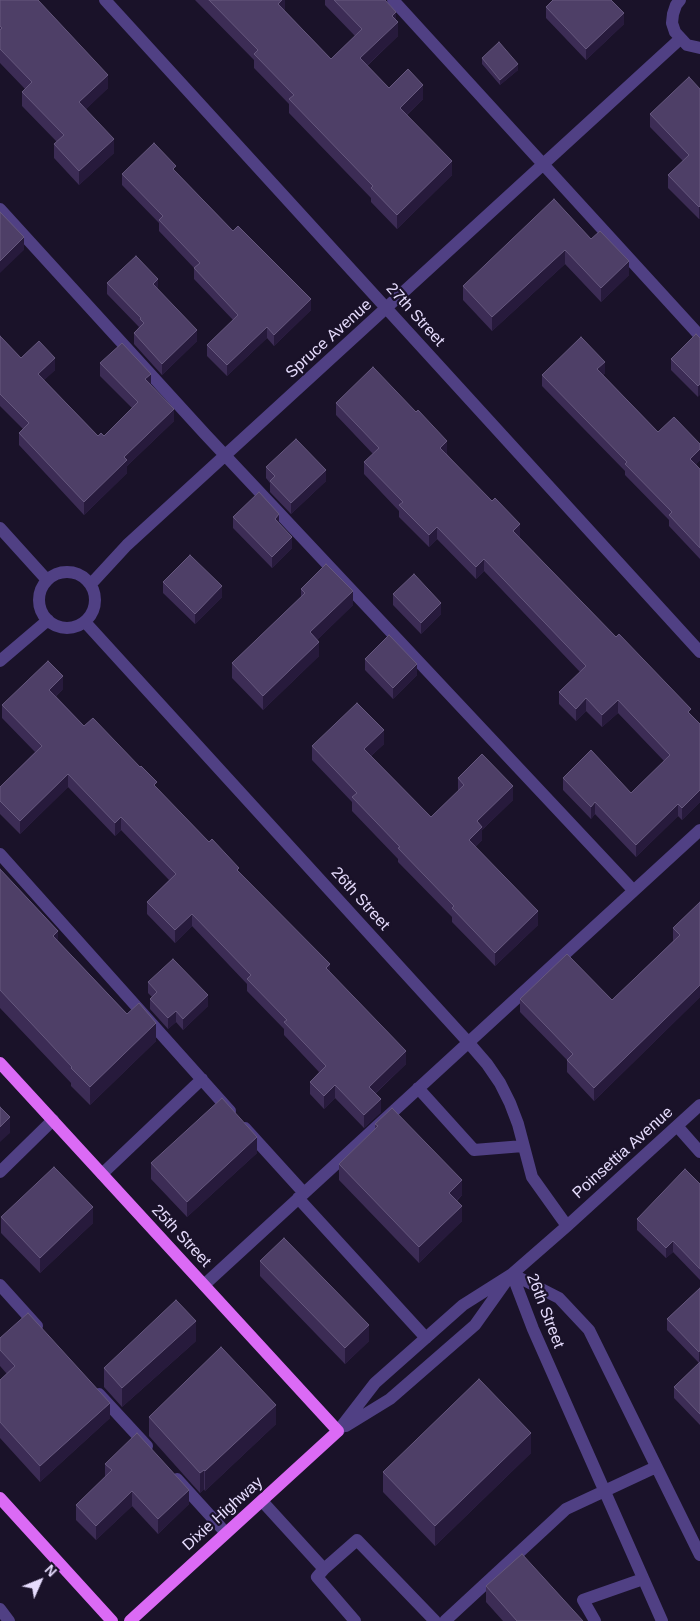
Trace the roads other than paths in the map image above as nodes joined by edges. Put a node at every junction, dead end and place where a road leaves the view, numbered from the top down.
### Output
1 (105, 0) edge
2 (393, 0) edge
3 (680, 0) edge
4 (680, 39) junction
5 (700, 48) edge
6 (543, 164) junction
7 (0, 209) edge
8 (386, 308) junction
9 (700, 336) edge
10 (225, 455) junction
11 (0, 528) edge
12 (48, 580) junction
13 (91, 584) junction
14 (48, 620) junction
15 (85, 622) junction
16 (700, 652) edge
17 (0, 661) edge
18 (700, 830) edge
19 (0, 854) edge
20 (633, 890) junction
21 (468, 1042) junction
22 (0, 1063) edge
23 (202, 1079) junction
24 (418, 1088) junction
25 (700, 1105) edge
26 (53, 1120) junction
27 (676, 1126) junction
28 (523, 1146) junction
29 (700, 1152) edge
30 (0, 1172) edge
31 (102, 1174) junction
32 (301, 1196) junction
33 (568, 1226) junction
34 (512, 1274) junction
35 (0, 1285) edge
36 (204, 1285) junction
37 (47, 1336) edge
38 (426, 1338) junction
39 (94, 1388) edge
40 (338, 1431) junction
41 (154, 1454) edge
42 (656, 1467) junction
43 (167, 1468) edge
44 (604, 1491) junction
45 (0, 1498) edge
46 (262, 1501) junction
47 (226, 1534) junction
48 (700, 1555) edge
49 (324, 1569) junction
50 (643, 1579) junction
51 (0, 1609) edge
52 (9, 1621) edge
53 (112, 1621) edge
54 (130, 1621) edge
55 (355, 1621) edge
56 (435, 1621) edge
57 (445, 1621) edge
58 (595, 1621) edge
59 (662, 1621) edge

1 - 8 street, 27th Street
2 - 6 street
3 - 4 street
4 - 5 street
4 - 6 street, Spruce Avenue
6 - 8 street, Spruce Avenue
6 - 9 street
7 - 10 street
8 - 10 street, Spruce Avenue
8 - 16 street, 27th Street
10 - 13 street, Spruce Avenue
10 - 20 street
11 - 12 street
12 - 13 street
12 - 14 street
13 - 15 street
14 - 15 street
14 - 17 street
15 - 21 street, 26th Street
18 - 20 street
19 - 23 street
20 - 21 street
21 - 24 street
21 - 28 street, 26th Street
22 - 26 main road, 25th Street
23 - 31 street
23 - 32 street
24 - 28 street
24 - 32 street
25 - 27 street, Poinsettia Avenue
26 - 30 street
26 - 31 main road, 25th Street
27 - 29 street
27 - 33 street, Poinsettia Avenue
28 - 33 street, 26th Street
31 - 36 main road, 25th Street
32 - 36 street
32 - 38 street
33 - 34 street, Dixie Highway
34 - 38 street, Dixie Highway
34 - 40 street, Dixie Highway
34 - 42 street, 26th Street
34 - 44 street, 26th Street
35 - 37 street
36 - 40 main road, 25th Street
38 - 40 street, Dixie Highway
39 - 41 street
40 - 46 main road, Dixie Highway
42 - 44 street
42 - 48 street, 26th Street
43 - 47 street
44 - 50 street, 26th Street
44 - 57 street
45 - 53 main road
46 - 47 main road, Dixie Highway
46 - 49 street
47 - 54 main road, Dixie Highway
49 - 55 street
49 - 56 street
50 - 58 street
50 - 59 street, 26th Street
51 - 52 street

